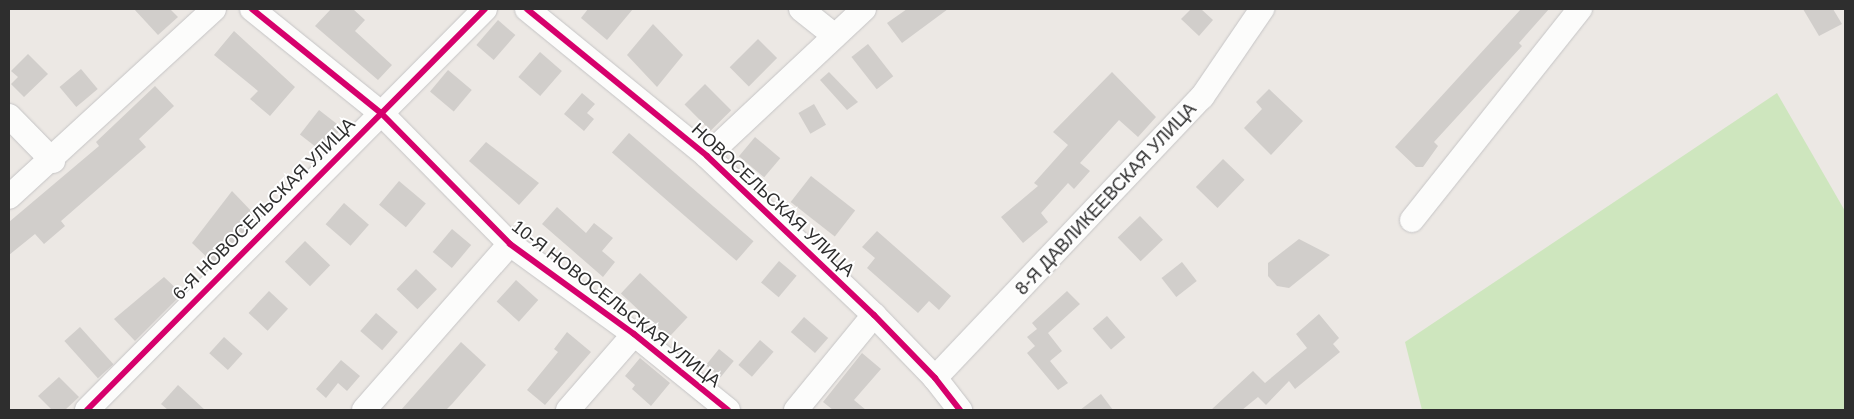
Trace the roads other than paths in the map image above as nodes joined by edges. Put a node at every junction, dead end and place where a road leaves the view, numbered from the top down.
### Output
1 (214, 9) edge
2 (252, 9) edge
3 (485, 9) edge
4 (526, 9) edge
5 (801, 9) edge
6 (864, 9) edge
7 (1262, 9) edge
8 (1580, 9) edge
9 (835, 36) junction
10 (381, 113) junction
11 (9, 116) edge
12 (707, 156) junction
13 (53, 161) junction
14 (9, 197) edge
15 (1412, 220) dead end
16 (510, 244) junction
17 (874, 315) junction
18 (634, 334) junction
19 (936, 378) junction
20 (87, 410) edge
21 (364, 410) edge
22 (568, 410) edge
23 (728, 410) edge
24 (796, 410) edge
25 (960, 410) edge

1 - 13 street
2 - 10 street, 10-Я НОВОСЕЛЬСКАЯ УЛИЦА
3 - 10 street, 6-Я НОВОСЕЛЬСКАЯ УЛИЦА
4 - 12 street, НОВОСЕЛЬСКАЯ УЛИЦА
5 - 9 street
6 - 9 street
7 - 19 street, 8-Я ДАВЛИКЕЕВСКАЯ УЛИЦА
8 - 15 street
9 - 12 street
10 - 16 street, 10-Я НОВОСЕЛЬСКАЯ УЛИЦА
10 - 20 street, 6-Я НОВОСЕЛЬСКАЯ УЛИЦА
11 - 13 street
12 - 17 street, НОВОСЕЛЬСКАЯ УЛИЦА
13 - 14 street
16 - 18 street, 10-Я НОВОСЕЛЬСКАЯ УЛИЦА
16 - 21 street
17 - 19 street, НОВОСЕЛЬСКАЯ УЛИЦА
17 - 24 street
18 - 22 street
18 - 23 street, 10-Я НОВОСЕЛЬСКАЯ УЛИЦА
19 - 25 street, НОВОСЕЛЬСКАЯ УЛИЦА

